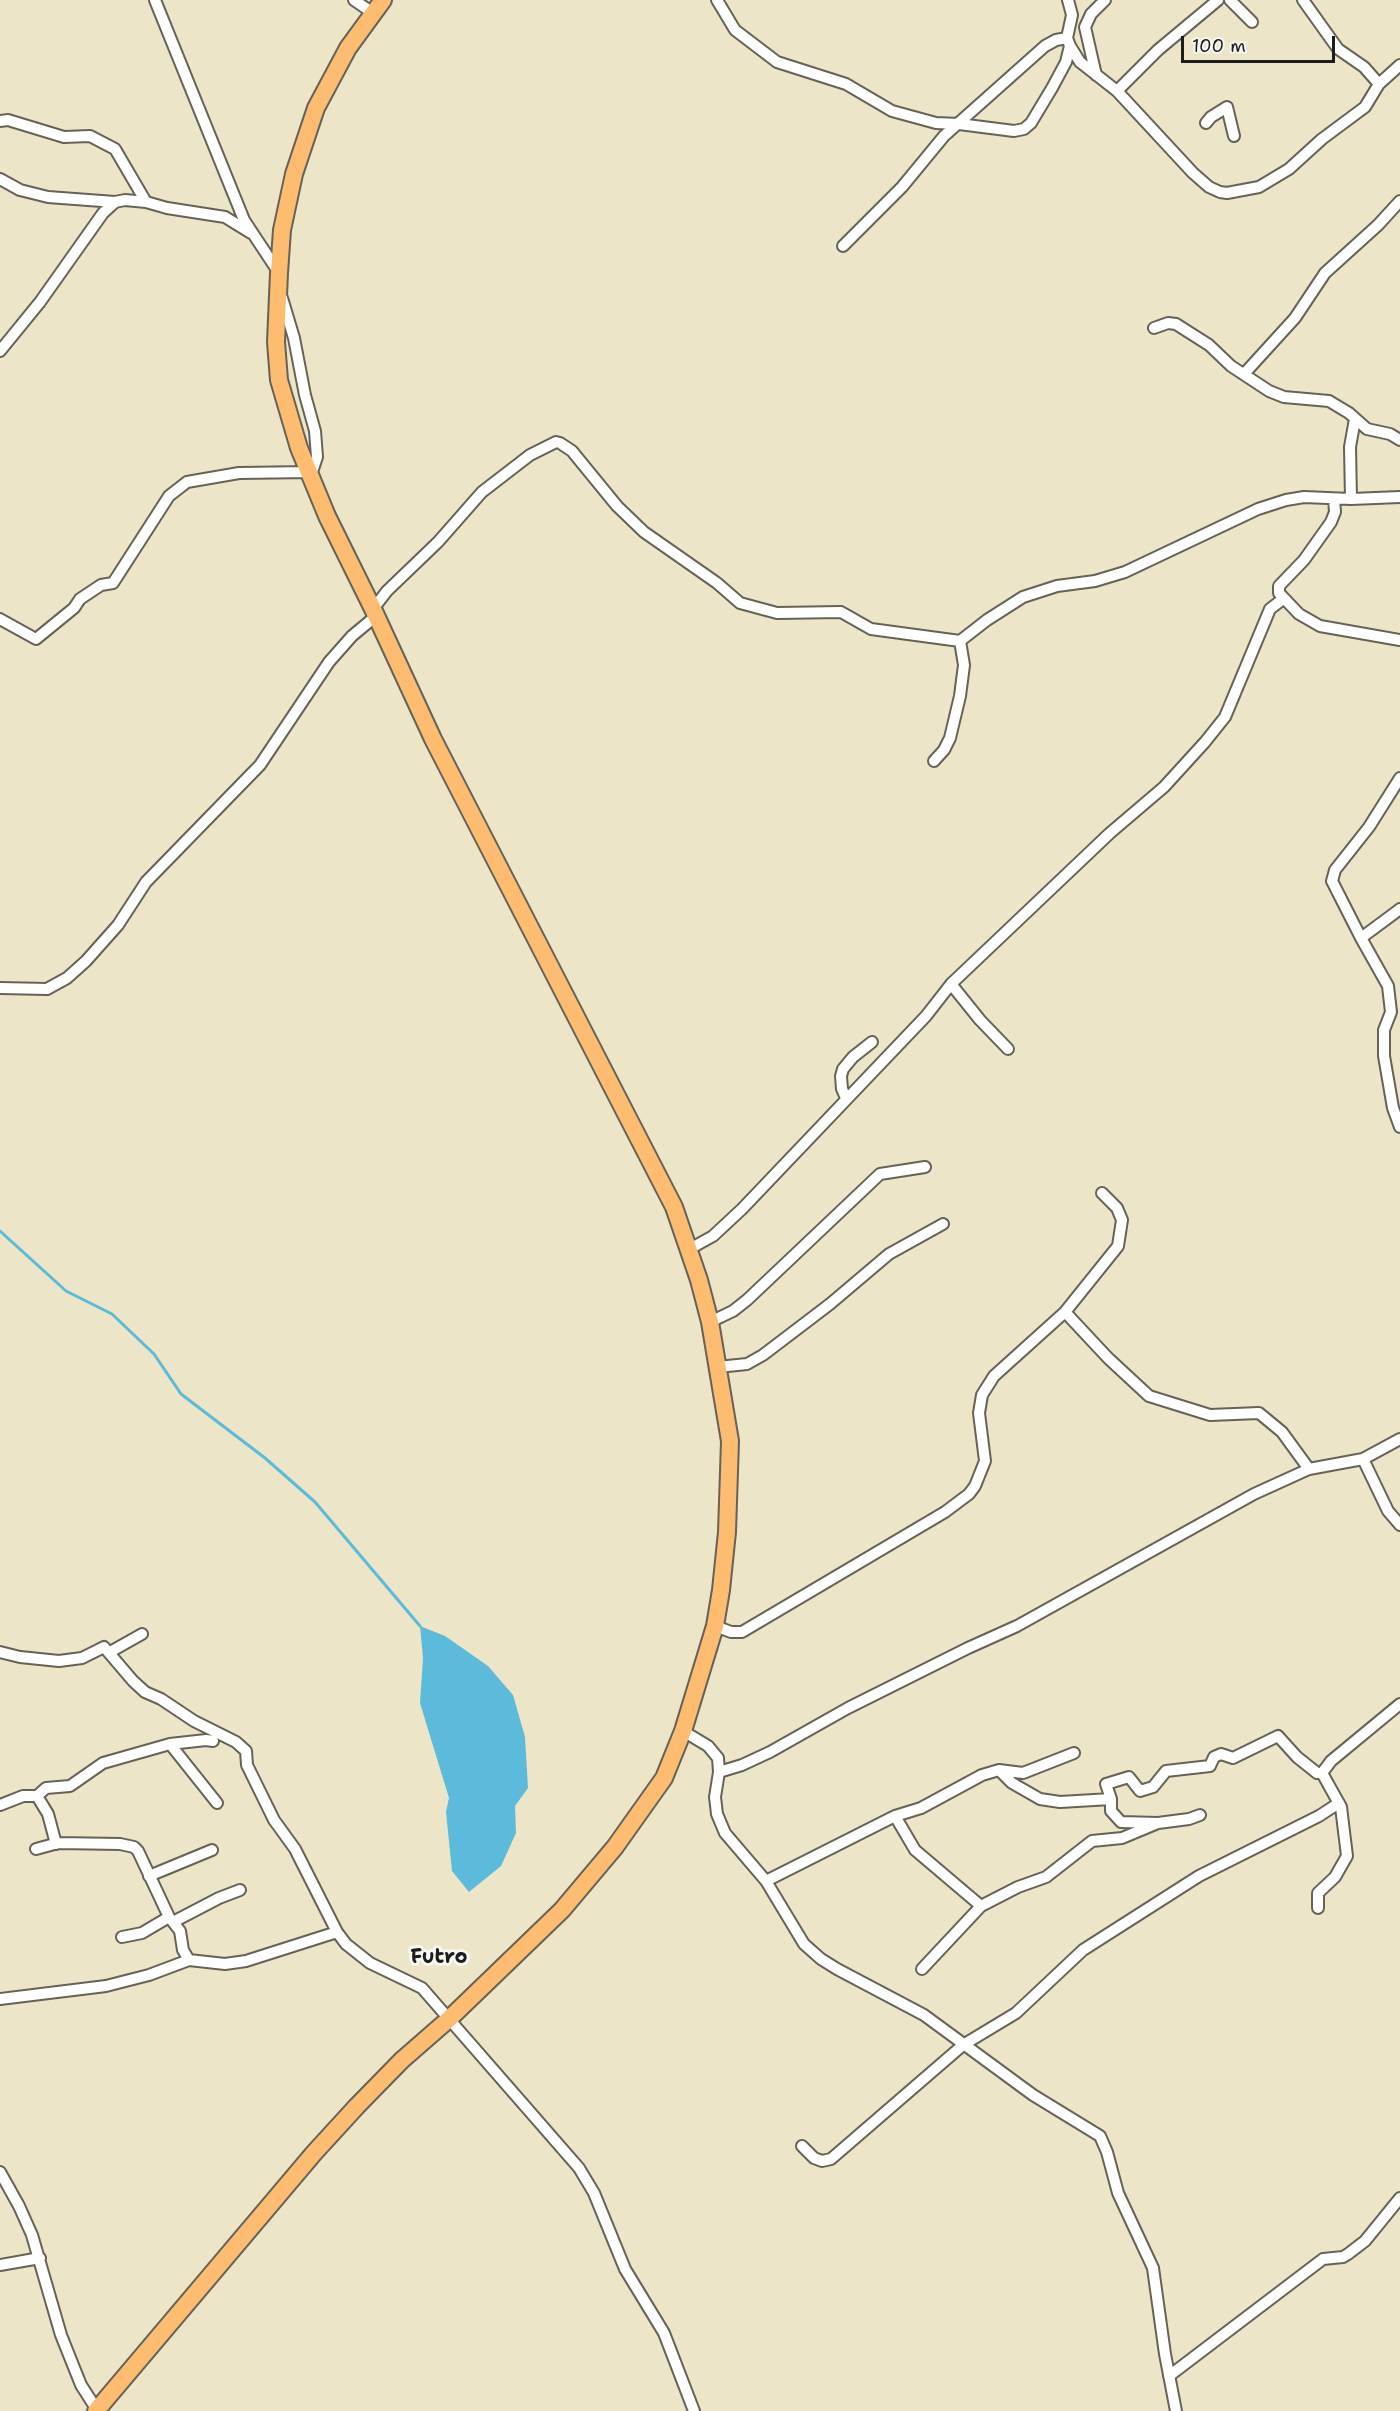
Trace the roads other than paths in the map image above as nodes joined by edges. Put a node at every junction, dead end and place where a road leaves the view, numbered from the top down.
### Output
1 (154, 0) edge
2 (354, 0) edge
3 (717, 0) edge
4 (1068, 0) edge
5 (1106, 0) edge
6 (1218, 0) edge
7 (1230, 0) edge
8 (1302, 0) edge
9 (378, 6) edge
10 (1252, 22) dead end
11 (1069, 42) junction
12 (1400, 64) edge
13 (1096, 75) junction
14 (1379, 84) junction
15 (1117, 91) junction
16 (0, 121) edge
17 (1206, 123) dead end
18 (958, 124) junction
19 (1234, 136) dead end
20 (0, 179) edge
21 (1400, 201) edge
22 (114, 202) junction
23 (146, 202) junction
24 (251, 233) junction
25 (843, 246) dead end
26 (278, 280) junction
27 (1154, 328) dead end
28 (0, 351) edge
29 (1244, 374) junction
30 (1355, 419) junction
31 (1400, 441) edge
32 (310, 473) junction
33 (1400, 497) edge
34 (1334, 499) junction
35 (1351, 499) junction
36 (1283, 598) junction
37 (375, 613) junction
38 (0, 619) edge
39 (1400, 640) edge
40 (960, 642) junction
41 (933, 761) dead end
42 (1400, 778) edge
43 (1400, 909) edge
44 (1361, 938) junction
45 (951, 984) junction
46 (0, 988) edge
47 (872, 1042) dead end
48 (1008, 1049) dead end
49 (846, 1098) junction
50 (1400, 1127) edge
51 (925, 1167) dead end
52 (1102, 1193) dead end
53 (943, 1224) dead end
54 (687, 1247) junction
55 (1065, 1312) junction
56 (710, 1322) junction
57 (718, 1367) junction
58 (1400, 1440) edge
59 (1363, 1459) junction
60 (1310, 1469) junction
61 (1400, 1526) edge
62 (715, 1626) junction
63 (142, 1634) dead end
64 (0, 1652) edge
65 (110, 1652) junction
66 (1400, 1704) edge
67 (684, 1731) junction
68 (213, 1741) dead end
69 (170, 1744) junction
70 (1074, 1753) dead end
71 (999, 1770) junction
72 (719, 1772) junction
73 (1322, 1773) junction
74 (37, 1796) junction
75 (1111, 1799) junction
76 (217, 1803) dead end
77 (1339, 1803) junction
78 (0, 1805) edge
79 (1200, 1815) dead end
80 (895, 1816) junction
81 (1158, 1823) junction
82 (56, 1844) junction
83 (36, 1849) dead end
84 (212, 1850) dead end
85 (149, 1876) junction
86 (766, 1881) junction
87 (240, 1890) dead end
88 (981, 1906) junction
89 (1318, 1908) dead end
90 (171, 1919) junction
91 (337, 1932) junction
92 (122, 1937) dead end
93 (189, 1960) junction
94 (922, 1969) dead end
95 (0, 2000) edge
96 (449, 2019) junction
97 (963, 2044) junction
98 (802, 2146) dead end
99 (0, 2172) edge
100 (1400, 2198) edge
101 (40, 2258) junction
102 (0, 2265) edge
103 (1169, 2376) junction
104 (97, 2411) edge
105 (693, 2411) edge
106 (1176, 2411) edge

1 - 24 street
2 - 9 street
3 - 18 street
4 - 11 street
5 - 13 street
6 - 15 street
7 - 10 street
8 - 14 street
9 - 26 main road
11 - 13 street
11 - 18 street
11 - 18 street
12 - 14 street
13 - 15 street
14 - 15 street
16 - 23 street
17 - 19 street
18 - 25 street
20 - 22 street
21 - 29 street
22 - 23 street
22 - 28 street
23 - 24 street
24 - 26 street
26 - 32 main road
27 - 29 street
29 - 30 street
30 - 31 street
30 - 35 street
32 - 37 main road
32 - 38 street
33 - 35 street
34 - 35 street
34 - 36 street
34 - 40 street
36 - 39 street
36 - 45 street
37 - 40 street
37 - 46 street
37 - 54 main road
40 - 41 street
42 - 44 street
43 - 44 street
44 - 50 street
45 - 48 street
45 - 49 street
47 - 49 street
49 - 54 street
51 - 56 street
52 - 55 street
53 - 57 street
54 - 56 main road
55 - 60 street
55 - 62 street
56 - 57 main road
57 - 62 main road
58 - 59 street
59 - 60 street
59 - 61 street
60 - 72 street
62 - 67 main road
63 - 65 street
64 - 65 street
65 - 91 street
66 - 73 street
67 - 72 street
67 - 96 main road
68 - 69 street
69 - 74 street
69 - 76 street
70 - 71 street
71 - 75 street
71 - 80 street
72 - 86 street
73 - 75 street
73 - 77 street
74 - 78 street
74 - 82 street
75 - 81 street
77 - 89 street
77 - 97 street
79 - 81 street
80 - 86 street
80 - 88 street
81 - 88 street
82 - 83 street
82 - 85 street
84 - 85 street
85 - 90 street
86 - 97 street
87 - 90 street
88 - 94 street
90 - 92 street
90 - 93 street
91 - 93 street
91 - 96 street
93 - 95 street
96 - 104 main road
96 - 105 street
97 - 98 street
97 - 103 street
99 - 101 street
100 - 103 street
101 - 102 street
101 - 104 street
103 - 106 street

